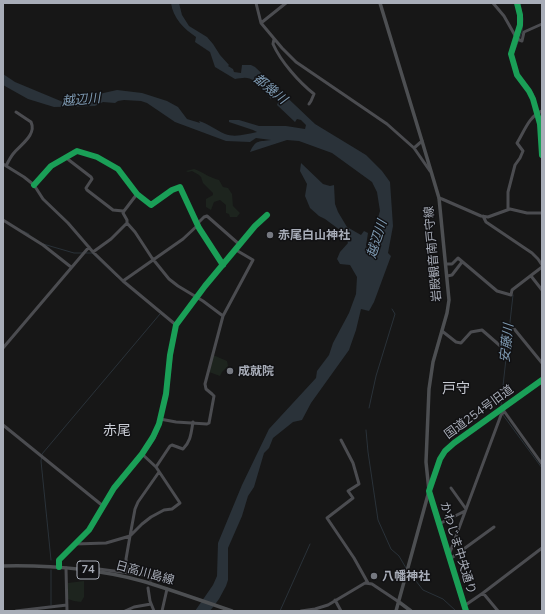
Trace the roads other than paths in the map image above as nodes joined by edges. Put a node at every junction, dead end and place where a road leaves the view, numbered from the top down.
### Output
1 (256, 3) edge
2 (286, 3) edge
3 (380, 3) edge
4 (493, 3) edge
5 (261, 23) junction
6 (542, 24) edge
7 (274, 39) junction
8 (308, 104) dead end
9 (16, 112) dead end
10 (540, 112) edge
11 (422, 141) junction
12 (414, 148) junction
13 (65, 157) junction
14 (5, 165) edge
15 (432, 174) junction
16 (34, 185) junction
17 (137, 194) junction
18 (439, 198) junction
19 (508, 209) junction
20 (124, 212) junction
21 (542, 213) edge
22 (267, 215) dead end
23 (483, 216) junction
24 (3, 220) edge
25 (127, 224) junction
26 (198, 224) junction
27 (240, 245) junction
28 (89, 247) junction
29 (236, 250) junction
30 (93, 252) junction
31 (154, 260) junction
32 (462, 262) junction
33 (446, 264) junction
34 (223, 265) junction
35 (542, 266) edge
36 (71, 267) junction
37 (447, 276) junction
38 (531, 276) junction
39 (124, 281) junction
40 (542, 290) edge
41 (197, 297) junction
42 (223, 316) junction
43 (176, 325) junction
44 (511, 325) dead end
45 (442, 331) junction
46 (3, 348) edge
47 (505, 350) dead end
48 (542, 363) edge
49 (542, 380) edge
50 (502, 408) junction
51 (504, 412) junction
52 (161, 419) junction
53 (193, 422) junction
54 (3, 425) edge
55 (341, 440) dead end
56 (142, 454) junction
57 (542, 464) edge
58 (156, 467) junction
59 (159, 472) junction
60 (451, 488) dead end
61 (429, 491) junction
62 (103, 506) junction
63 (466, 510) junction
64 (439, 524) junction
65 (494, 527) dead end
66 (130, 536) junction
67 (75, 544) junction
68 (542, 548) edge
69 (449, 557) junction
70 (3, 566) edge
71 (59, 567) junction
72 (66, 568) junction
73 (87, 570) junction
74 (128, 572) junction
75 (151, 580) dead end
76 (368, 583) junction
77 (148, 588) dead end
78 (169, 590) junction
79 (483, 593) junction
80 (335, 600) junction
81 (399, 602) junction
82 (150, 604) junction
83 (67, 605) junction
84 (464, 606) junction
85 (314, 610) edge
86 (16, 611) edge
87 (67, 611) edge
88 (125, 611) edge
89 (154, 611) edge
90 (162, 611) edge
91 (232, 611) edge
92 (301, 611) edge
93 (341, 611) edge
94 (396, 611) edge
95 (411, 611) edge
96 (466, 611) edge
97 (498, 611) edge

1 - 5 street
2 - 5 street
3 - 11 main road, 岩殿観音南戸守線
4 - 6 street
5 - 7 street
7 - 8 street
7 - 12 street
9 - 14 street
10 - 19 street
11 - 12 street
11 - 15 main road, 岩殿観音南戸守線
12 - 15 street
13 - 16 street
13 - 17 street
13 - 20 street
14 - 16 street
15 - 18 main road, 岩殿観音南戸守線
16 - 28 street
17 - 20 street
17 - 26 street
18 - 23 street
18 - 33 main road, 岩殿観音南戸守線
19 - 21 street
19 - 23 street
20 - 25 street
22 - 27 street
23 - 35 street
24 - 36 street
25 - 30 street
25 - 31 street
26 - 27 street
26 - 31 street
26 - 34 street
27 - 29 street
28 - 30 street
28 - 36 street
29 - 34 street
29 - 42 street
30 - 39 street
31 - 39 street
31 - 41 street
32 - 33 street
32 - 37 street
32 - 38 street
33 - 37 main road, 岩殿観音南戸守線
34 - 41 street
35 - 38 street
36 - 46 street
37 - 45 main road, 岩殿観音南戸守線
38 - 40 street
39 - 43 street
41 - 42 street
41 - 43 street
42 - 53 street
43 - 52 street
44 - 48 street
45 - 47 street
45 - 61 main road, 岩殿観音南戸守線
49 - 50 street, 国道254号旧道
50 - 51 street
50 - 61 street, 国道254号旧道
51 - 57 street
51 - 63 street
52 - 53 street
52 - 56 street
53 - 58 street
54 - 62 street
55 - 76 street
56 - 58 street
56 - 62 street
58 - 59 street
59 - 66 street
59 - 66 street
60 - 63 street
61 - 64 street, かわじま中央通り
61 - 81 main road, 岩殿観音南戸守線
62 - 67 street
63 - 64 street
63 - 69 street
64 - 69 street, かわじま中央通り
65 - 69 street
66 - 67 street
66 - 74 street
67 - 71 street
68 - 79 street
69 - 84 street, かわじま中央通り
70 - 71 main road, 日高川島線 / 74
71 - 72 main road, 日高川島線 / 74
72 - 73 main road, 日高川島線 / 74
72 - 83 street
73 - 74 street
73 - 78 main road, 日高川島線 / 74
74 - 75 street
76 - 80 street
76 - 81 street
77 - 82 street
78 - 90 street
78 - 91 main road, 日高川島線 / 74
79 - 84 street
79 - 97 street
80 - 85 street
80 - 93 street
81 - 94 main road
81 - 95 main road
82 - 88 street
82 - 89 street
83 - 86 street
83 - 87 street
84 - 96 street, かわじま中央通り
85 - 92 street

